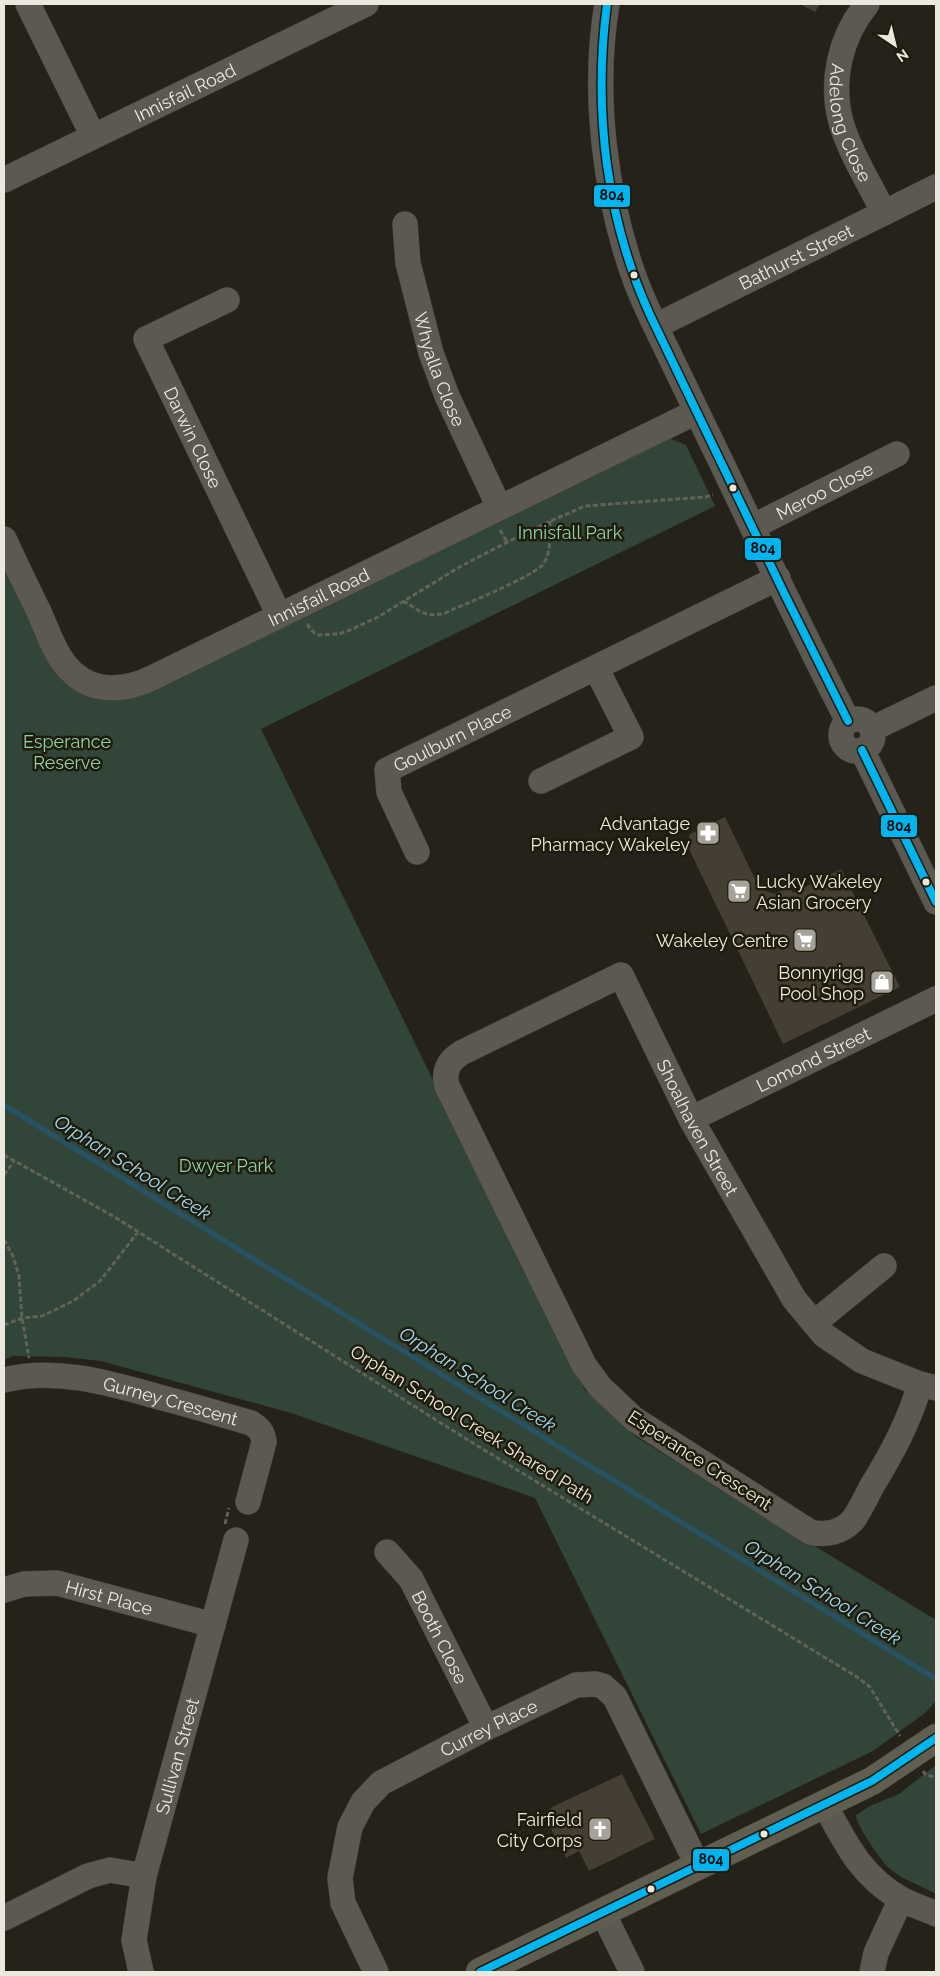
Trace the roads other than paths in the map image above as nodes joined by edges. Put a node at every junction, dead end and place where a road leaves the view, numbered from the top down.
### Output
1 (28, 4) edge
2 (366, 4) edge
3 (607, 4) edge
4 (867, 4) edge
5 (93, 136) junction
6 (4, 180) edge
7 (936, 187) edge
8 (884, 212) junction
9 (406, 224) dead end
10 (227, 300) dead end
11 (656, 326) junction
12 (696, 412) junction
13 (897, 454) dead end
14 (499, 507) junction
15 (752, 527) junction
16 (4, 539) edge
17 (778, 578) junction
18 (287, 612) junction
19 (596, 668) junction
20 (936, 698) edge
21 (867, 739) junction
22 (541, 781) dead end
23 (417, 852) dead end
24 (936, 902) edge
25 (936, 999) edge
26 (447, 1068) joint
27 (691, 1119) junction
28 (884, 1266) dead end
29 (814, 1323) junction
30 (4, 1380) edge
31 (928, 1386) edge
32 (248, 1502) dead end
33 (236, 1540) dead end
34 (386, 1552) dead end
35 (4, 1590) edge
36 (213, 1625) junction
37 (486, 1728) junction
38 (936, 1738) edge
39 (825, 1805) junction
40 (698, 1866) junction
41 (144, 1876) junction
42 (902, 1899) junction
43 (603, 1913) junction
44 (936, 1914) edge
45 (4, 1918) edge
46 (141, 1972) edge
47 (376, 1972) edge
48 (480, 1972) edge
49 (632, 1972) edge
50 (872, 1972) edge

1 - 5 street
2 - 5 street, Innisfail Road
3 - 11 street
4 - 8 street, Adelong Close
5 - 6 street, Innisfail Road
7 - 8 street, Bathurst Street
8 - 11 street, Bathurst Street
9 - 14 street, Whyalla Close
10 - 18 street, Darwin Close
11 - 12 street
12 - 14 street, Innisfail Road
12 - 15 street
13 - 15 street, Meroo Close
14 - 18 street, Innisfail Road
15 - 17 street
16 - 18 street, Innisfail Road
17 - 19 street, Goulburn Place
17 - 21 street
19 - 22 street
19 - 23 street, Goulburn Place
20 - 21 street
21 - 24 street
25 - 27 street, Lomond Street
26 - 27 street, Shoalhaven Street
26 - 31 street, Esperance Crescent
27 - 29 street, Shoalhaven Street
28 - 29 street
29 - 31 street, Shoalhaven Street
30 - 32 street, Gurney Crescent
33 - 36 street, Sullivan Street
34 - 37 street, Booth Close
35 - 36 street, Hirst Place
36 - 41 street, Sullivan Street
37 - 40 street, Currey Place
37 - 47 street, Currey Place
38 - 39 main road
39 - 40 main road
39 - 42 street
40 - 43 main road
41 - 45 street
41 - 46 street, Sullivan Street
42 - 44 street
42 - 50 street
43 - 48 main road
43 - 49 street

